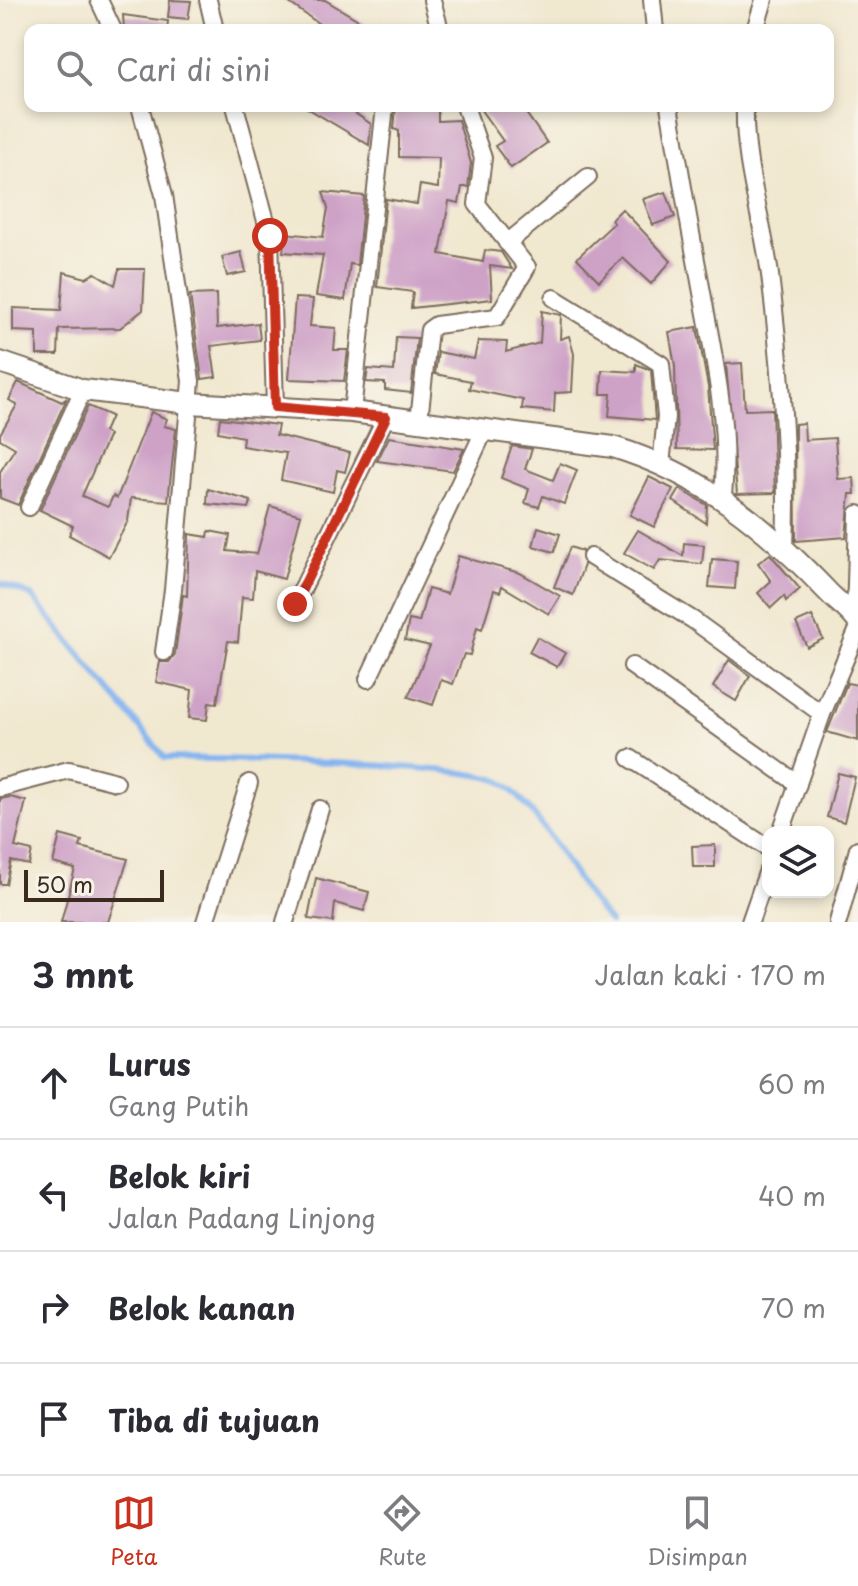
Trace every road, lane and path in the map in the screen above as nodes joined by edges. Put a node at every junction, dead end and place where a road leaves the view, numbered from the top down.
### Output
1 (99, 0) edge
2 (208, 0) edge
3 (432, 0) edge
4 (652, 0) edge
5 (764, 0) edge
6 (110, 24) edge
7 (214, 24) edge
8 (438, 24) edge
9 (654, 24) edge
10 (757, 24) edge
11 (142, 112) edge
12 (237, 112) edge
13 (384, 112) edge
14 (467, 112) edge
15 (670, 112) edge
16 (746, 112) edge
17 (588, 177) dead end
18 (507, 243) junction
19 (554, 298) dead end
20 (0, 362) edge
21 (83, 390) junction
22 (189, 403) junction
23 (275, 407) junction
24 (352, 412) junction
25 (386, 417) junction
26 (419, 420) junction
27 (485, 429) junction
28 (661, 465) junction
29 (723, 496) junction
30 (29, 507) dead end
31 (858, 514) edge
32 (785, 548) junction
33 (591, 557) dead end
34 (295, 604) dead end
35 (857, 623) edge
36 (164, 652) dead end
37 (632, 666) dead end
38 (368, 679) dead end
39 (822, 714) junction
40 (630, 758) dead end
41 (116, 782) dead end
42 (249, 783) dead end
43 (798, 784) junction
44 (0, 788) edge
45 (320, 809) dead end
46 (783, 826) edge
47 (762, 844) edge
48 (858, 849) edge
49 (762, 887) edge
50 (205, 922) edge
51 (285, 922) edge
52 (750, 922) edge
53 (838, 922) edge

1 - 6 street
2 - 7 street
3 - 8 street
4 - 9 street
5 - 10 street
11 - 22 street
12 - 23 street
13 - 24 street
14 - 18 street
15 - 29 street
16 - 32 street
17 - 18 street
18 - 26 street
19 - 28 street
20 - 21 street
21 - 22 street
21 - 30 street
22 - 23 street
22 - 36 street
23 - 24 street
24 - 25 street
25 - 26 street
25 - 34 street
26 - 27 street
27 - 28 street
27 - 38 street
28 - 29 street
29 - 32 street
31 - 35 street
32 - 35 street
33 - 39 street
35 - 39 street
37 - 43 street
39 - 43 street
40 - 47 street
41 - 44 street
42 - 50 street
43 - 46 street
45 - 51 street
48 - 53 street
49 - 52 street

